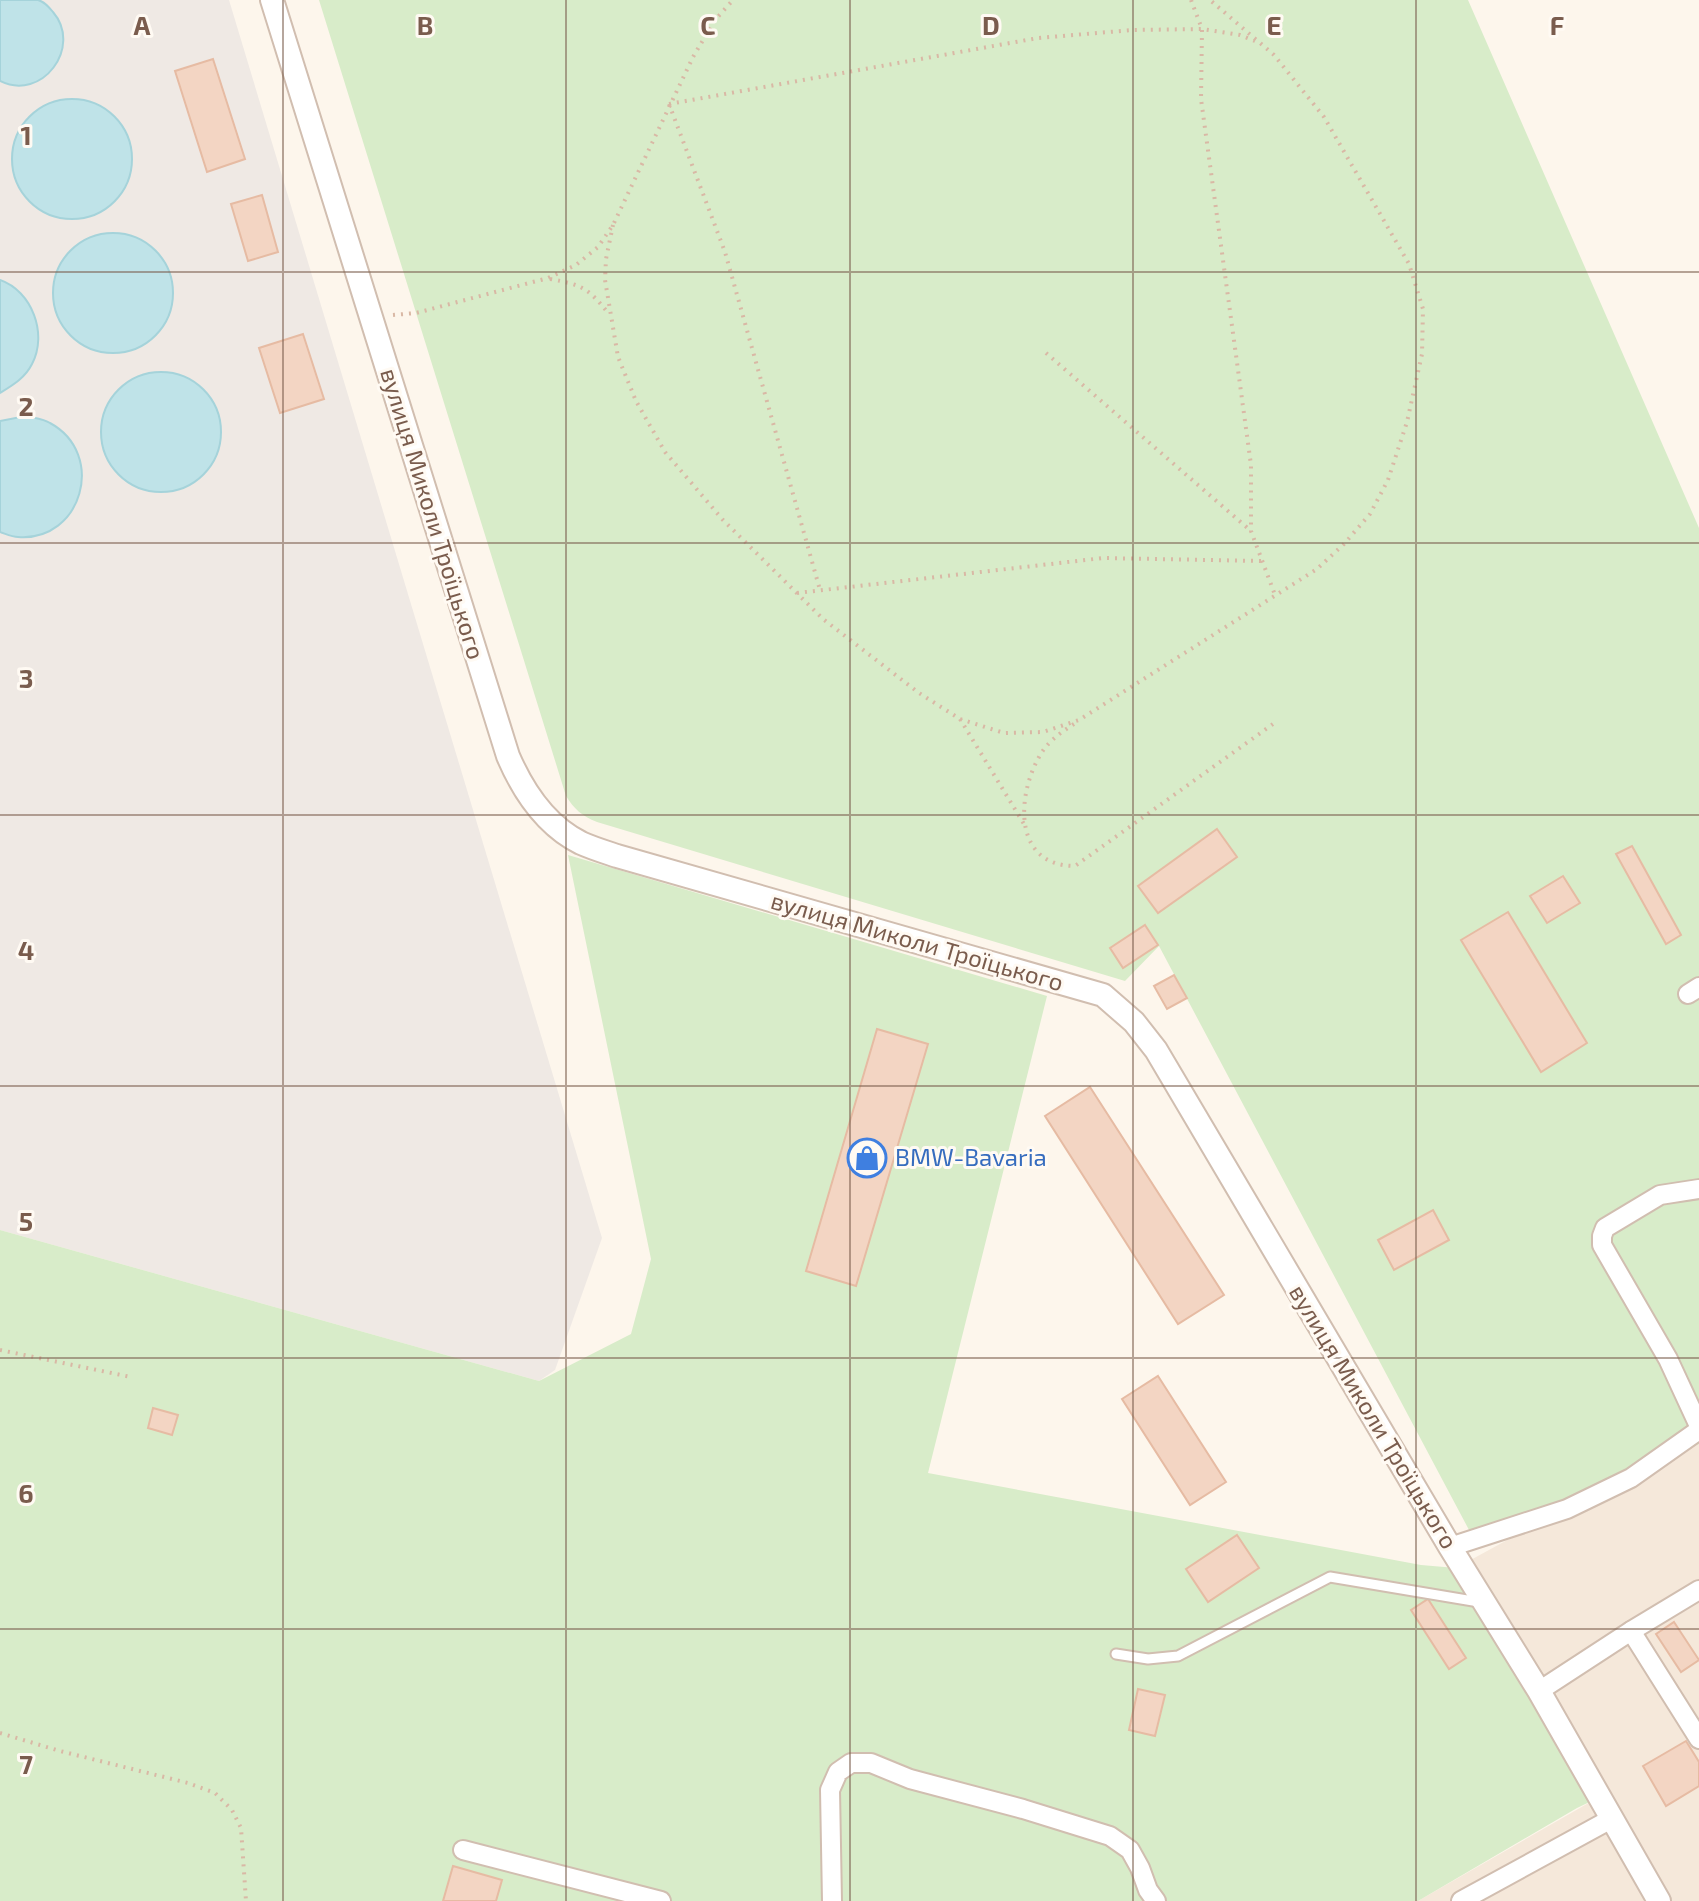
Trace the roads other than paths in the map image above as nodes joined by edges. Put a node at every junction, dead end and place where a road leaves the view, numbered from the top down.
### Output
1 (272, 0) edge
2 (1699, 1189) edge
3 (1699, 1428) edge
4 (1450, 1547) junction
5 (1699, 1590) edge
6 (1485, 1603) junction
7 (1631, 1631) junction
8 (1116, 1654) dead end
9 (1539, 1691) junction
10 (1699, 1739) edge
11 (1611, 1819) junction
12 (463, 1850) dead end
13 (661, 1901) edge
14 (832, 1901) edge
15 (1156, 1901) edge
16 (1461, 1901) edge
17 (1659, 1901) edge

1 - 4 street, вулиця Миколи Троїцького
2 - 3 street
3 - 4 street
4 - 6 street, вулиця Миколи Троїцького
5 - 7 street
6 - 8 lane
6 - 9 street, вулиця Миколи Троїцького
7 - 9 street
7 - 10 street
9 - 11 street, вулиця Миколи Троїцького
11 - 16 street
11 - 17 street, вулиця Миколи Троїцького
12 - 13 street
14 - 15 street

